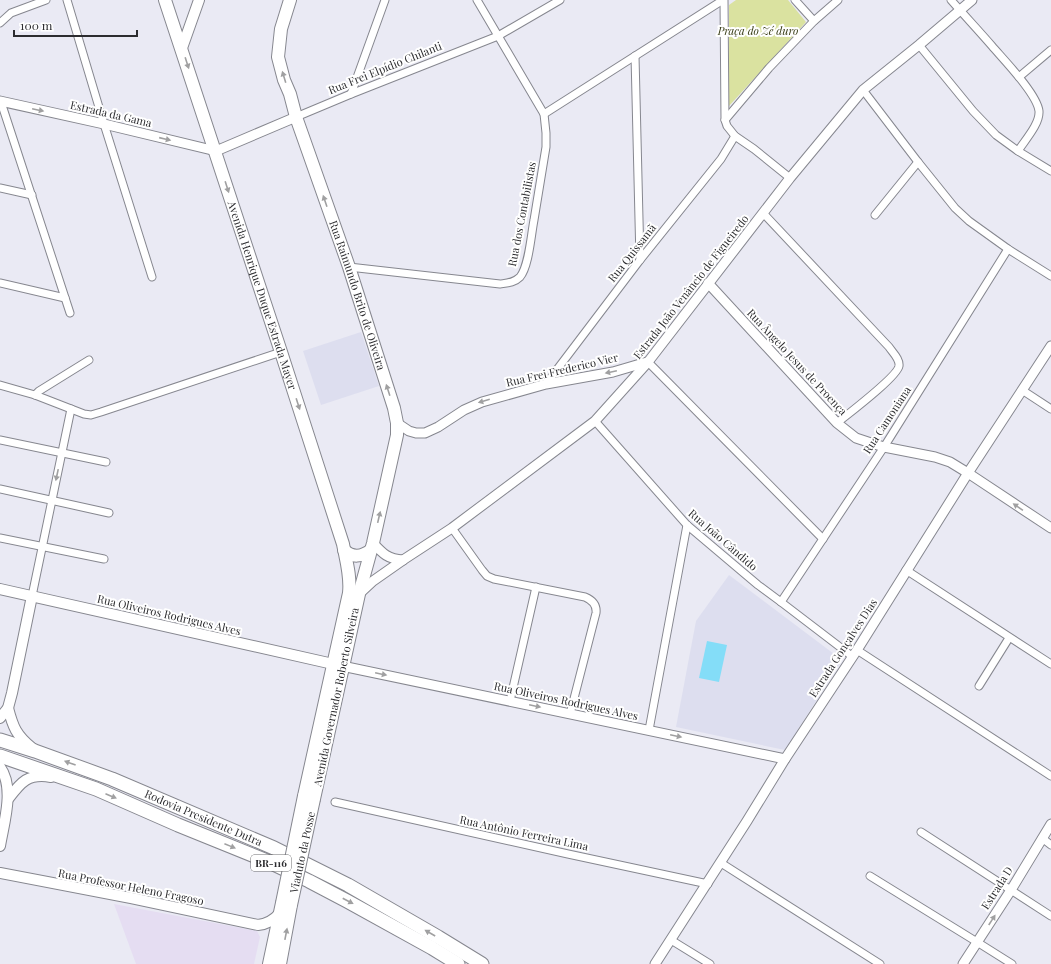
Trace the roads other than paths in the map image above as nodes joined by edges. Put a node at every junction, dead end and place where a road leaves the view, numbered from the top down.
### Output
1 (46, 0) edge
2 (67, 0) edge
3 (165, 0) edge
4 (199, 0) edge
5 (290, 0) edge
6 (385, 0) edge
7 (477, 0) edge
8 (560, 0) edge
9 (723, 0) edge
10 (795, 0) edge
11 (838, 0) edge
12 (951, 0) edge
13 (972, 0) edge
14 (960, 10) junction
15 (814, 21) junction
16 (0, 23) edge
17 (498, 36) junction
18 (919, 45) junction
19 (182, 48) junction
20 (1051, 50) edge
21 (635, 56) junction
22 (1019, 77) junction
23 (863, 90) junction
24 (351, 94) junction
25 (0, 102) edge
26 (544, 114) junction
27 (296, 117) junction
28 (725, 120) junction
29 (104, 124) junction
30 (735, 136) junction
31 (1018, 150) junction
32 (216, 151) junction
33 (918, 162) junction
34 (1051, 171) edge
35 (790, 178) junction
36 (0, 188) edge
37 (32, 195) junction
38 (763, 213) junction
39 (875, 215) dead end
40 (1008, 249) junction
41 (640, 260) junction
42 (349, 267) junction
43 (1051, 276) edge
44 (152, 277) dead end
45 (0, 283) edge
46 (708, 283) junction
47 (65, 298) junction
48 (70, 314) dead end
49 (1051, 346) edge
50 (281, 352) junction
51 (89, 360) dead end
52 (648, 362) junction
53 (546, 384) junction
54 (0, 385) edge
55 (1022, 390) junction
56 (35, 395) junction
57 (1051, 409) edge
58 (71, 410) junction
59 (595, 421) junction
60 (397, 423) junction
61 (837, 424) junction
62 (0, 440) edge
63 (884, 447) junction
64 (62, 453) junction
65 (106, 462) dead end
66 (968, 472) junction
67 (0, 489) edge
68 (52, 500) junction
69 (109, 513) dead end
70 (687, 525) junction
71 (452, 528) junction
72 (1051, 528) edge
73 (0, 538) edge
74 (823, 539) junction
75 (42, 547) junction
76 (372, 547) junction
77 (344, 550) junction
78 (104, 559) dead end
79 (403, 560) junction
80 (906, 570) junction
81 (536, 587) junction
82 (0, 589) edge
83 (354, 593) junction
84 (32, 596) junction
85 (781, 602) junction
86 (1009, 638) junction
87 (855, 653) junction
88 (1051, 664) edge
89 (338, 665) junction
90 (978, 686) dead end
91 (510, 701) junction
92 (8, 708) junction
93 (570, 714) junction
94 (0, 718) edge
95 (649, 730) junction
96 (0, 740) edge
97 (35, 751) junction
98 (0, 756) edge
99 (785, 759) junction
100 (0, 767) edge
101 (1051, 776) edge
102 (74, 781) junction
103 (309, 797) joint
104 (8, 799) junction
105 (335, 802) dead end
106 (1051, 824) edge
107 (922, 832) dead end
108 (1042, 838) junction
109 (1051, 845) edge
110 (0, 846) edge
111 (721, 863) junction
112 (0, 873) edge
113 (870, 876) dead end
114 (708, 884) junction
115 (1011, 890) junction
116 (284, 907) junction
117 (1051, 916) edge
118 (258, 925) junction
119 (274, 939) junction
120 (671, 940) junction
121 (978, 942) junction
122 (269, 964) edge
123 (280, 964) edge
124 (458, 964) edge
125 (482, 964) edge
126 (655, 964) edge
127 (710, 964) edge
128 (880, 964) edge
129 (962, 964) edge
130 (1012, 964) edge

1 - 16 street
2 - 29 street
3 - 19 main road, Avenida Henrique Duque Estrada Mayer
4 - 19 main road
27 -> 5 main road, Rua Raimundo Brito de Oliveira
6 - 24 street
7 - 17 street, Rua dos Contabilistas
8 - 17 street, Rua Frei Elpídio Chilanti
9 - 21 street
9 - 28 street
10 - 15 street
11 - 15 street
12 - 14 street
13 - 14 street, Estrada João Venâncio de Figueiredo
14 - 18 street, Estrada João Venâncio de Figueiredo
14 - 22 street
15 - 28 street
17 - 24 street, Rua Frei Elpídio Chilanti
17 - 26 street, Rua dos Contabilistas
18 - 23 street, Estrada João Venâncio de Figueiredo
18 - 31 street
19 -> 32 main road, Avenida Henrique Duque Estrada Mayer
20 - 22 street
21 - 26 street
21 - 41 street
22 - 31 street
23 - 33 street
23 - 35 street, Estrada João Venâncio de Figueiredo
24 - 27 street, Rua Frei Elpídio Chilanti
25 -> 29 street, Estrada da Gama
25 - 37 street
26 - 42 street, Rua dos Contabilistas
27 - 32 street, Rua Frei Elpídio Chilanti
42 -> 27 main road, Rua Raimundo Brito de Oliveira
28 - 30 street
29 -> 32 street, Estrada da Gama
29 - 44 street
30 - 35 street
30 - 41 street, Rua Quissamã
31 - 34 street
32 -> 50 main road, Avenida Henrique Duque Estrada Mayer
33 - 39 street
33 - 40 street
35 - 38 street, Estrada João Venâncio de Figueiredo
36 - 37 street
37 - 47 street
38 - 46 street, Estrada João Venâncio de Figueiredo
38 - 61 street
40 - 43 street
40 - 63 street, Rua Camoniana
41 - 53 street, Rua Quissamã
60 -> 42 main road, Rua Raimundo Brito de Oliveira
45 - 47 street
46 - 52 street, Estrada João Venâncio de Figueiredo
46 - 61 street, Rua Ângelo Jesus de Proença
47 - 48 street
49 - 55 street, Estrada Gonçalves Dias
50 - 58 street
50 -> 77 main road, Avenida Henrique Duque Estrada Mayer
51 - 56 street
52 -> 53 street, Rua Frei Frederico Vier
52 - 59 street, Estrada João Venâncio de Figueiredo
52 - 74 street
53 -> 60 street, Rua Frei Frederico Vier
54 - 56 street
55 - 57 street
55 - 66 street, Estrada Gonçalves Dias
56 - 58 street
58 - 64 street
59 - 70 street, Rua João Cândido
59 - 71 street, Estrada João Venâncio de Figueiredo
76 -> 60 main road, Rua Raimundo Brito de Oliveira
61 - 63 street, Rua Ângelo Jesus de Proença
62 - 64 street
63 - 66 street, Rua Ângelo Jesus de Proença
63 - 74 street, Rua Camoniana
64 - 65 street
64 -> 68 street
72 -> 66 street, Rua Ângelo Jesus de Proença
66 - 80 street, Estrada Gonçalves Dias
67 - 68 street
68 - 69 street
68 - 75 street
70 - 85 street, Rua João Cândido
70 - 95 street
71 - 79 street, Estrada João Venâncio de Figueiredo
71 - 81 street
73 - 75 street
74 - 85 street, Rua Camoniana
75 - 78 street
75 - 84 street
76 - 77 main road
76 - 79 street
76 - 83 main road, Rua Raimundo Brito de Oliveira
77 - 83 main road, Avenida Henrique Duque Estrada Mayer
79 - 83 street, Estrada João Venâncio de Figueiredo
80 - 86 street
80 - 87 street, Estrada Gonçalves Dias
81 - 91 street
81 - 93 street
82 - 84 main road, Rua Oliveiros Rodrigues Alves
83 - 89 main road, Avenida Governador Roberto Silveira
84 - 89 main road, Rua Oliveiros Rodrigues Alves
84 - 92 main road
85 - 87 street, Rua João Cândido
86 - 88 street
86 - 90 street
87 - 99 street, Estrada Gonçalves Dias
87 - 101 street, Rua João Cândido
89 -> 91 street, Rua Oliveiros Rodrigues Alves
89 - 103 main road, Avenida Governador Roberto Silveira
91 -> 93 street, Rua Oliveiros Rodrigues Alves
92 - 94 main road
92 - 97 main road
93 - 95 street, Rua Oliveiros Rodrigues Alves
95 -> 99 street, Rua Oliveiros Rodrigues Alves
96 - 97 highway, Rodovia Presidente Dutra / BR-116
125 -> 97 highway, Rodovia Presidente Dutra / BR-116
98 - 102 highway, Rodovia Presidente Dutra / BR-116
99 - 111 street, Estrada Gonçalves Dias
100 - 104 main road
102 - 104 main road
102 -> 124 highway, Rodovia Presidente Dutra / BR-116
103 - 116 main road, Viaduto da Posse, bridge
104 - 110 main road
105 - 114 street, Rua Antônio Ferreira Lima
106 - 108 street, Estrada D
107 - 115 street
108 - 109 street
108 - 115 street, Estrada D
111 - 114 street, Estrada Gonçalves Dias
111 - 128 street
112 - 118 main road, Rua Professor Heleno Fragoso
113 - 121 street
114 - 120 street, Estrada Gonçalves Dias
115 - 117 street
121 -> 115 street, Estrada D
116 - 118 main road
116 - 119 main road
123 -> 116 main road
118 - 119 main road, Rua Professor Heleno Fragoso
119 - 122 main road
120 - 126 street, Estrada Gonçalves Dias
120 - 127 street
121 - 129 street, Estrada D
121 - 130 street

